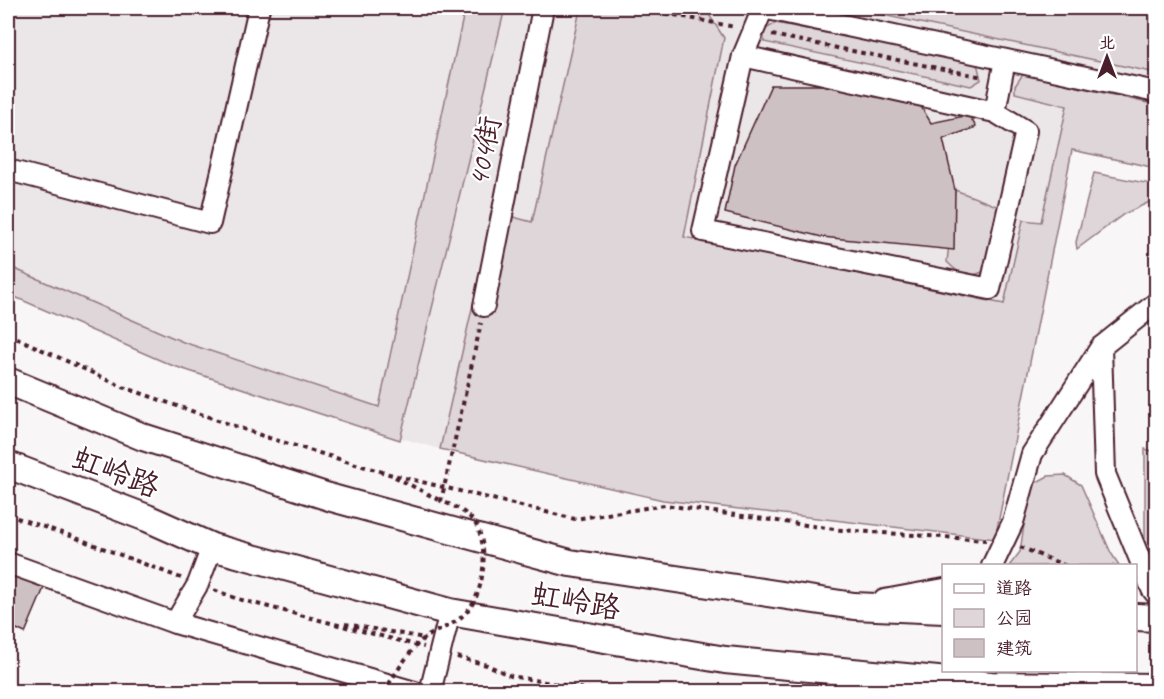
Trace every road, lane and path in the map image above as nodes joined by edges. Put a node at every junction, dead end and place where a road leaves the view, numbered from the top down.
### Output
1 (260, 8) edge
2 (543, 8) edge
3 (639, 8) edge
4 (763, 8) edge
5 (753, 31) junction
6 (743, 56) junction
7 (1005, 60) junction
8 (1001, 81) junction
9 (1156, 93) edge
10 (995, 112) junction
11 (8, 170) edge
12 (1156, 303) edge
13 (484, 306) joint
14 (8, 334) edge
15 (1101, 347) junction
16 (8, 381) edge
17 (8, 465) edge
18 (388, 474) junction
19 (441, 501) junction
20 (8, 515) edge
21 (1003, 541) junction
22 (212, 548) junction
23 (8, 564) edge
24 (993, 564) edge
25 (1061, 564) edge
26 (198, 584) junction
27 (942, 589) edge
28 (1156, 594) edge
29 (854, 606) junction
30 (942, 610) edge
31 (450, 612) junction
32 (1137, 617) edge
33 (1156, 618) edge
34 (321, 620) junction
35 (175, 623) junction
36 (432, 645) junction
37 (1156, 687) edge
38 (384, 692) edge
39 (415, 692) edge
40 (430, 692) edge
41 (602, 692) edge

1 - 11 street
2 - 13 street, 404街
3 - 5 path
4 - 5 street
4 - 7 street
5 - 6 street
5 - 8 path
6 - 10 street
6 - 10 street
7 - 8 street
7 - 9 street
8 - 10 street
12 - 15 street
13 - 19 path, bridge
14 - 18 path
15 - 21 street
15 - 28 street
16 - 29 main road, 虹岭路
17 - 22 main road, 虹岭路
18 - 19 path
18 - 21 path
19 - 36 path, bridge
20 - 26 path
21 - 24 street
21 - 25 path
22 - 26 street
22 - 31 main road, 虹岭路
23 - 35 street
26 - 34 path
26 - 35 street
27 - 29 street
29 - 30 main road, 虹岭路
31 - 36 street
31 - 37 main road, 虹岭路
32 - 33 main road
34 - 36 path
34 - 36 path
35 - 39 street
36 - 38 path, bridge
36 - 40 street
36 - 41 path

